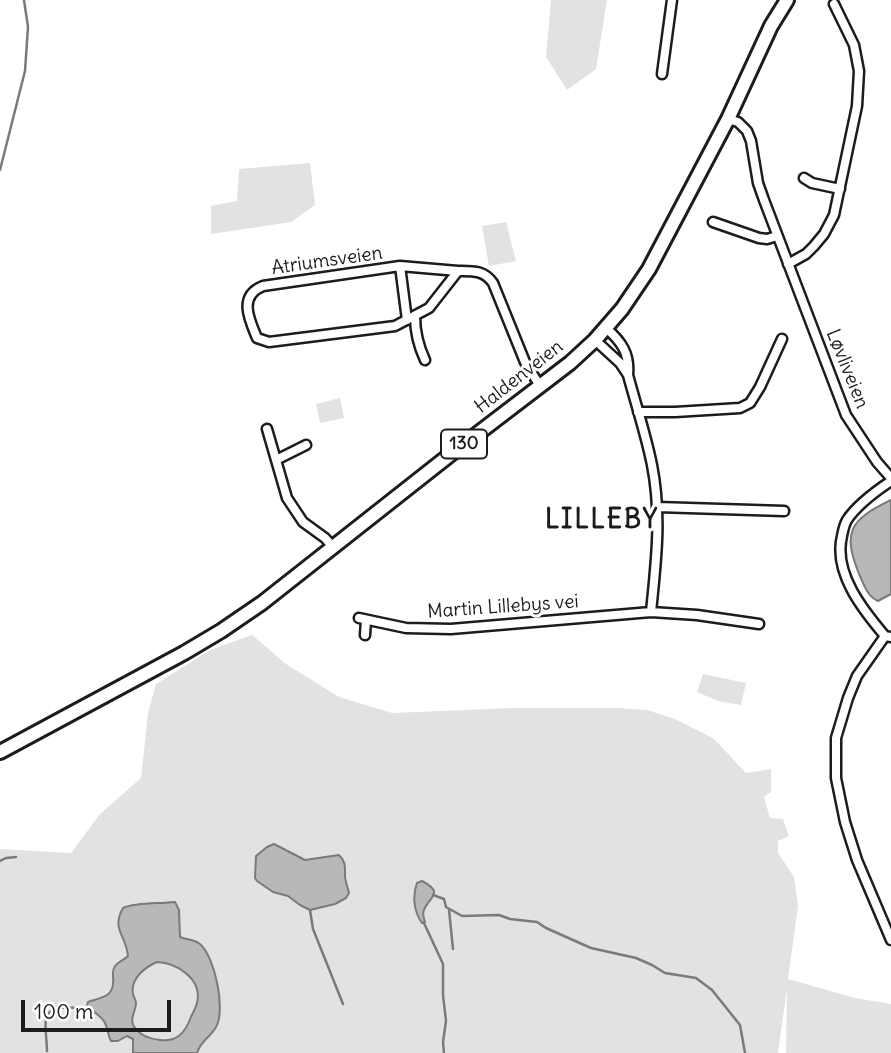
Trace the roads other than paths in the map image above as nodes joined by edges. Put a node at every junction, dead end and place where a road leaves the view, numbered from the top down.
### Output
1 (672, 0) edge
2 (787, 0) edge
3 (834, 4) dead end
4 (662, 74) dead end
5 (728, 119) junction
6 (804, 178) dead end
7 (840, 189) junction
8 (713, 222) dead end
9 (777, 236) junction
10 (788, 264) junction
11 (400, 266) junction
12 (458, 271) junction
13 (411, 318) junction
14 (606, 328) junction
15 (782, 339) dead end
16 (595, 340) junction
17 (425, 360) dead end
18 (628, 376) junction
19 (540, 386) junction
20 (638, 412) junction
21 (267, 429) dead end
22 (306, 445) dead end
23 (276, 460) junction
24 (891, 480) edge
25 (657, 507) junction
26 (784, 511) dead end
27 (332, 547) junction
28 (651, 612) junction
29 (759, 624) dead end
30 (365, 635) dead end
31 (888, 637) edge
32 (0, 752) edge
33 (891, 940) edge

1 - 4 street
2 - 5 main road, Haldenveien / 130
3 - 7 street
5 - 9 street, Løvliveien
5 - 14 main road, Haldenveien / 130
6 - 7 street
7 - 10 street
8 - 9 street
9 - 10 street, Løvliveien
10 - 24 street, Løvliveien
11 - 12 street, Atriumsveien
11 - 13 street, Atriumsveien
11 - 13 street, Atriumsveien
12 - 13 street, Atriumsveien
12 - 19 street, Atriumsveien
13 - 17 street
14 - 16 main road, Haldenveien / 130
14 - 18 street
15 - 20 street
16 - 18 street
16 - 19 main road, Haldenveien / 130
18 - 20 street
19 - 27 main road, Haldenveien / 130
20 - 25 street
21 - 23 street
22 - 23 street
23 - 27 street
24 - 31 street
25 - 26 street
25 - 28 street
27 - 32 main road, Haldenveien / 130
28 - 29 street, Martin Lillebys vei
28 - 30 street, Martin Lillebys vei
31 - 33 street

